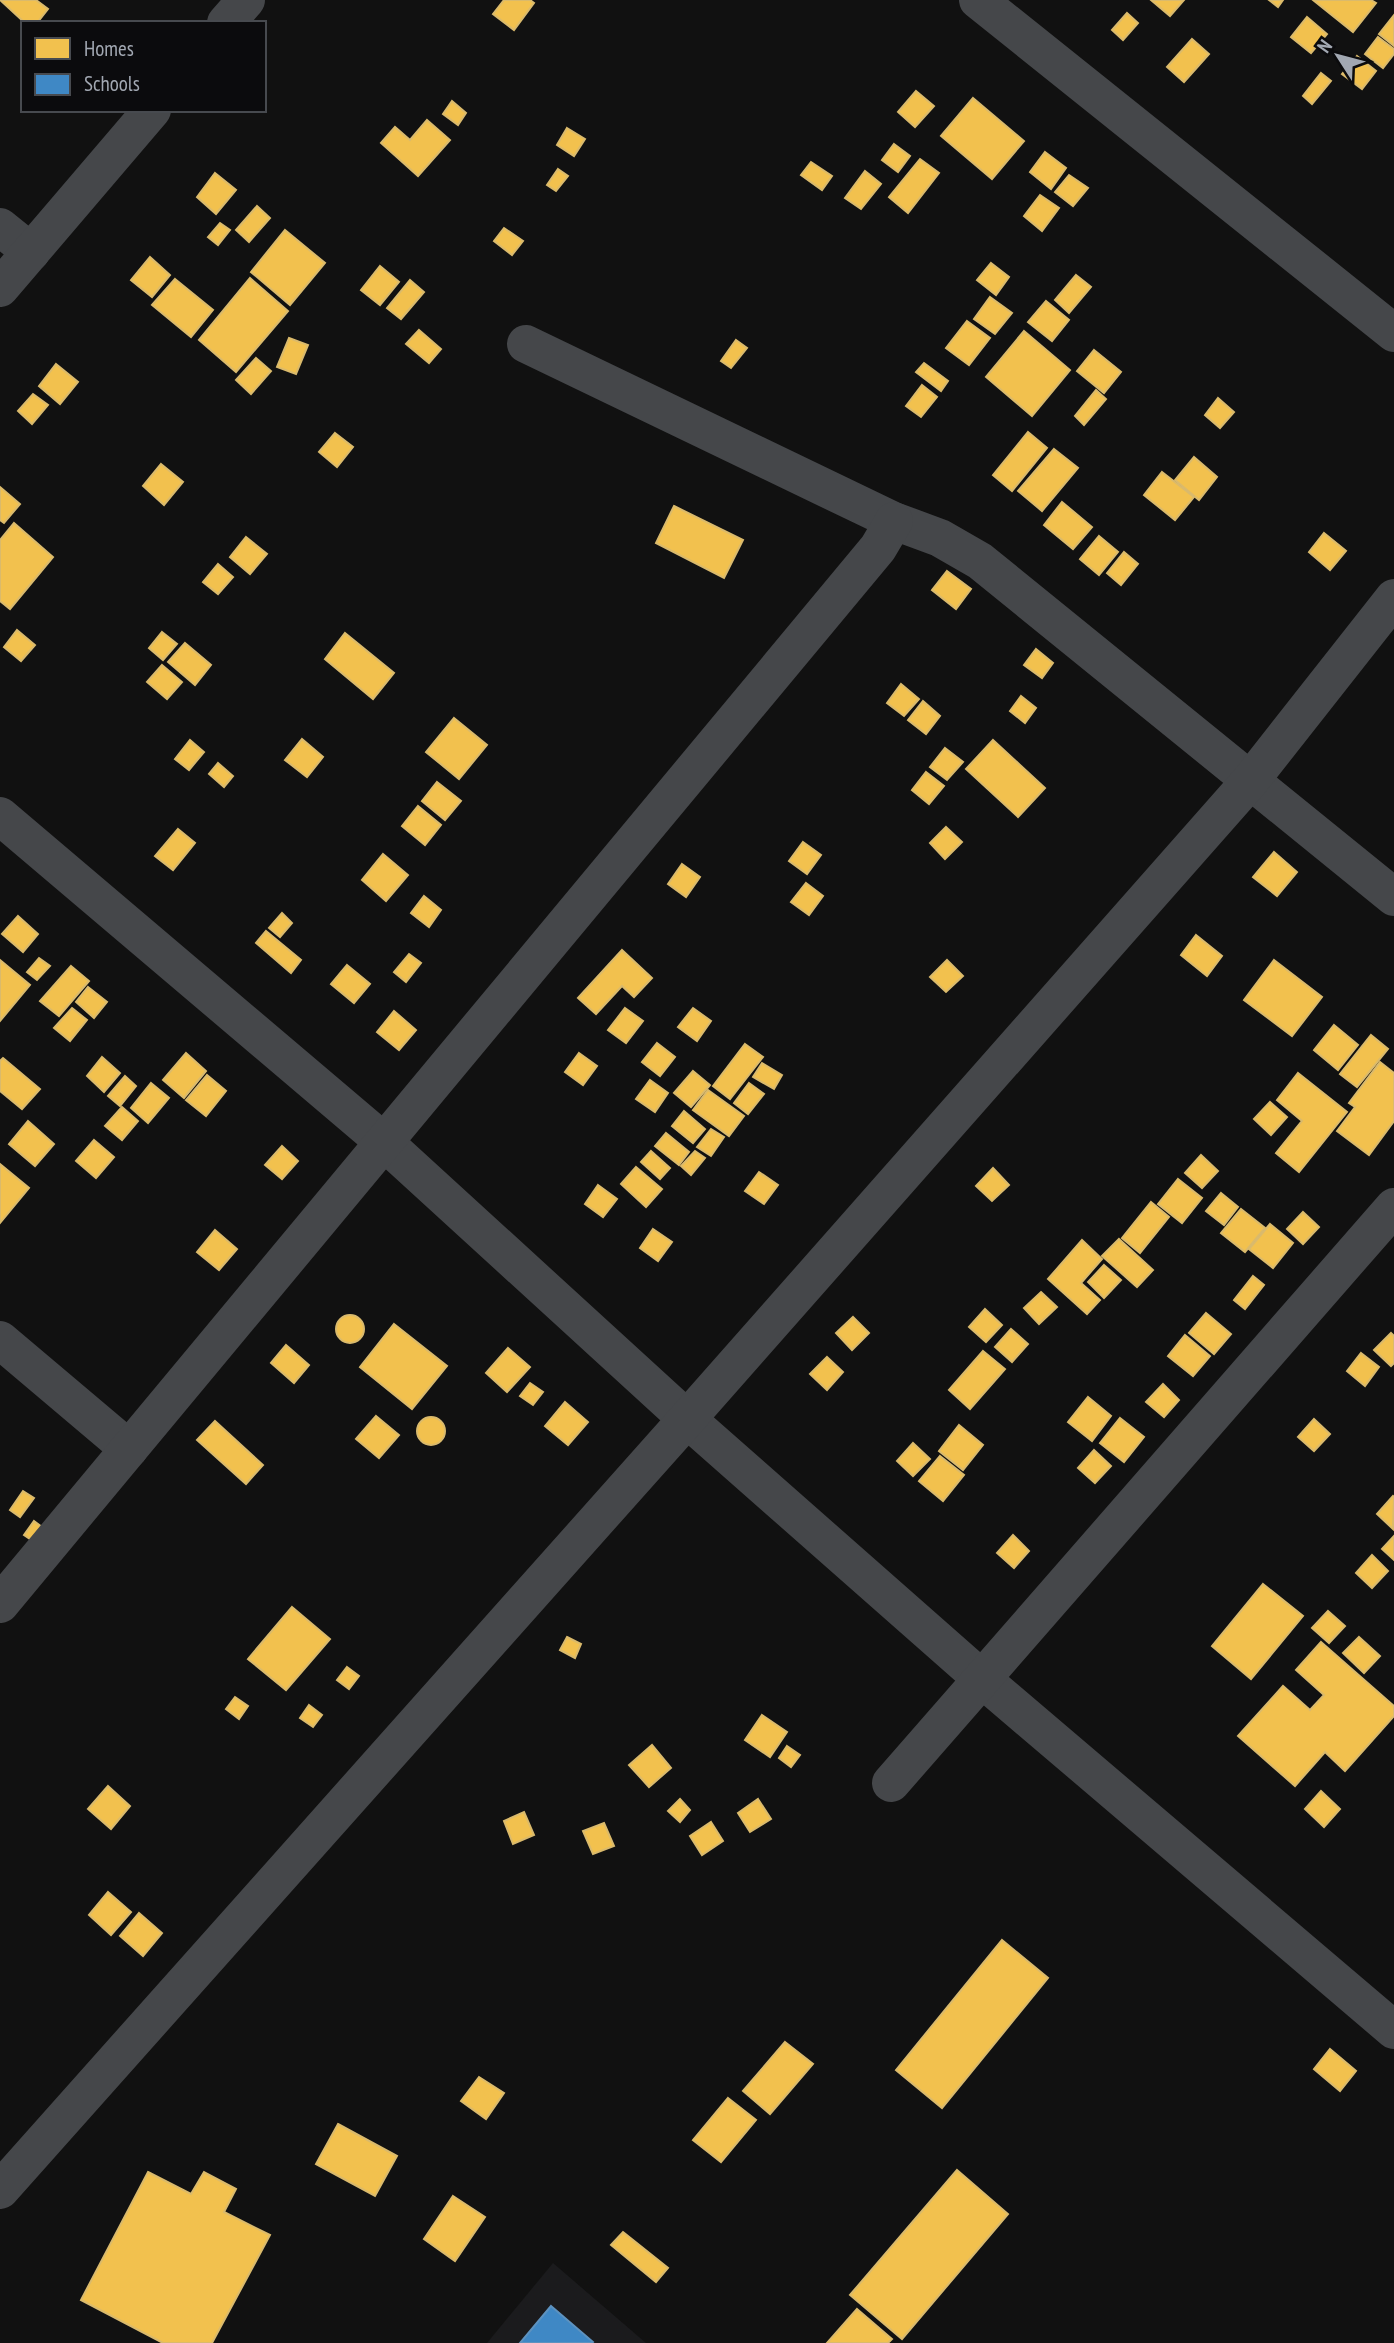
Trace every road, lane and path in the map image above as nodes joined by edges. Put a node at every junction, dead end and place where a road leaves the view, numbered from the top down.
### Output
1 (246, 0) edge
2 (978, 0) edge
3 (228, 21) edge
4 (150, 112) edge
5 (0, 227) edge
6 (31, 252) junction
7 (0, 288) edge
8 (1394, 333) edge
9 (526, 344) dead end
10 (894, 521) junction
11 (1394, 598) edge
12 (1251, 780) junction
13 (0, 816) edge
14 (1394, 897) edge
15 (384, 1143) junction
16 (1394, 1207) edge
17 (0, 1340) edge
18 (687, 1419) junction
19 (129, 1449) junction
20 (0, 1604) edge
21 (982, 1679) junction
22 (891, 1783) dead end
23 (1394, 2030) edge
24 (0, 2190) edge

1 - 3 street
2 - 8 street
4 - 6 street
5 - 6 street
6 - 7 street
9 - 10 street
10 - 12 street
10 - 15 street
11 - 12 street
12 - 14 street
12 - 18 street
13 - 15 street
15 - 18 street
15 - 19 street
16 - 21 street
17 - 19 street
18 - 21 street
18 - 24 street
19 - 20 street
21 - 22 street
21 - 23 street

